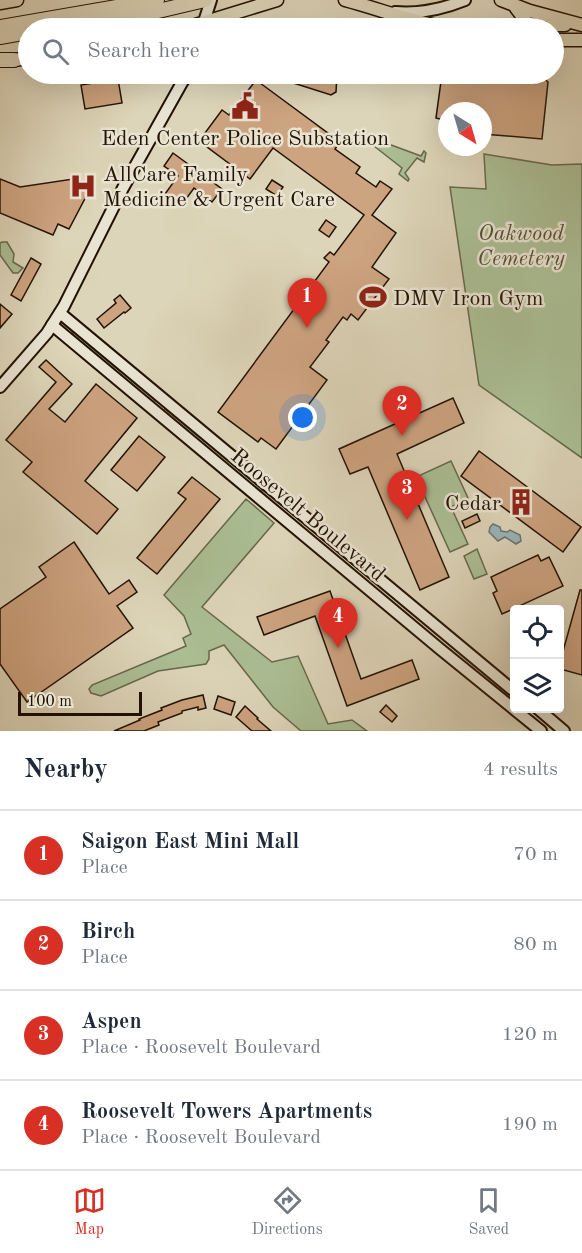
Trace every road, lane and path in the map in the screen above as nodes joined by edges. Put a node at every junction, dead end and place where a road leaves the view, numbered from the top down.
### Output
1 (17, 0) edge
2 (157, 0) edge
3 (277, 0) edge
4 (345, 0) edge
5 (465, 0) edge
6 (506, 2) edge
7 (0, 3) edge
8 (208, 3) edge
9 (389, 11) junction
10 (236, 12) junction
11 (52, 18) edge
12 (116, 18) edge
13 (205, 18) edge
14 (222, 18) edge
15 (229, 18) edge
16 (405, 18) edge
17 (524, 18) edge
18 (555, 18) edge
19 (564, 20) edge
20 (18, 24) edge
21 (564, 25) edge
22 (582, 25) edge
23 (0, 27) edge
24 (18, 34) edge
25 (0, 37) edge
26 (564, 40) edge
27 (582, 40) edge
28 (181, 84) edge
29 (60, 313) junction
30 (52, 326) junction
31 (0, 387) edge
32 (510, 688) edge
33 (543, 713) edge
34 (541, 731) edge
35 (564, 731) edge

1 - 7 main road
2 - 11 highway
3 - 10 main road
4 - 9 main road
5 - 9 main road
6 - 17 main road
6 - 18 main road
8 - 12 highway
8 - 13 main road
9 - 16 main road
10 - 14 main road
10 - 15 main road
19 - 22 main road
20 - 23 highway
21 - 22 main road
24 - 25 highway
26 - 27 main road
28 - 29 main road
29 - 30 main road
29 - 32 main road, Roosevelt Boulevard
30 - 31 main road
30 - 34 main road, Roosevelt Boulevard
33 - 35 main road

